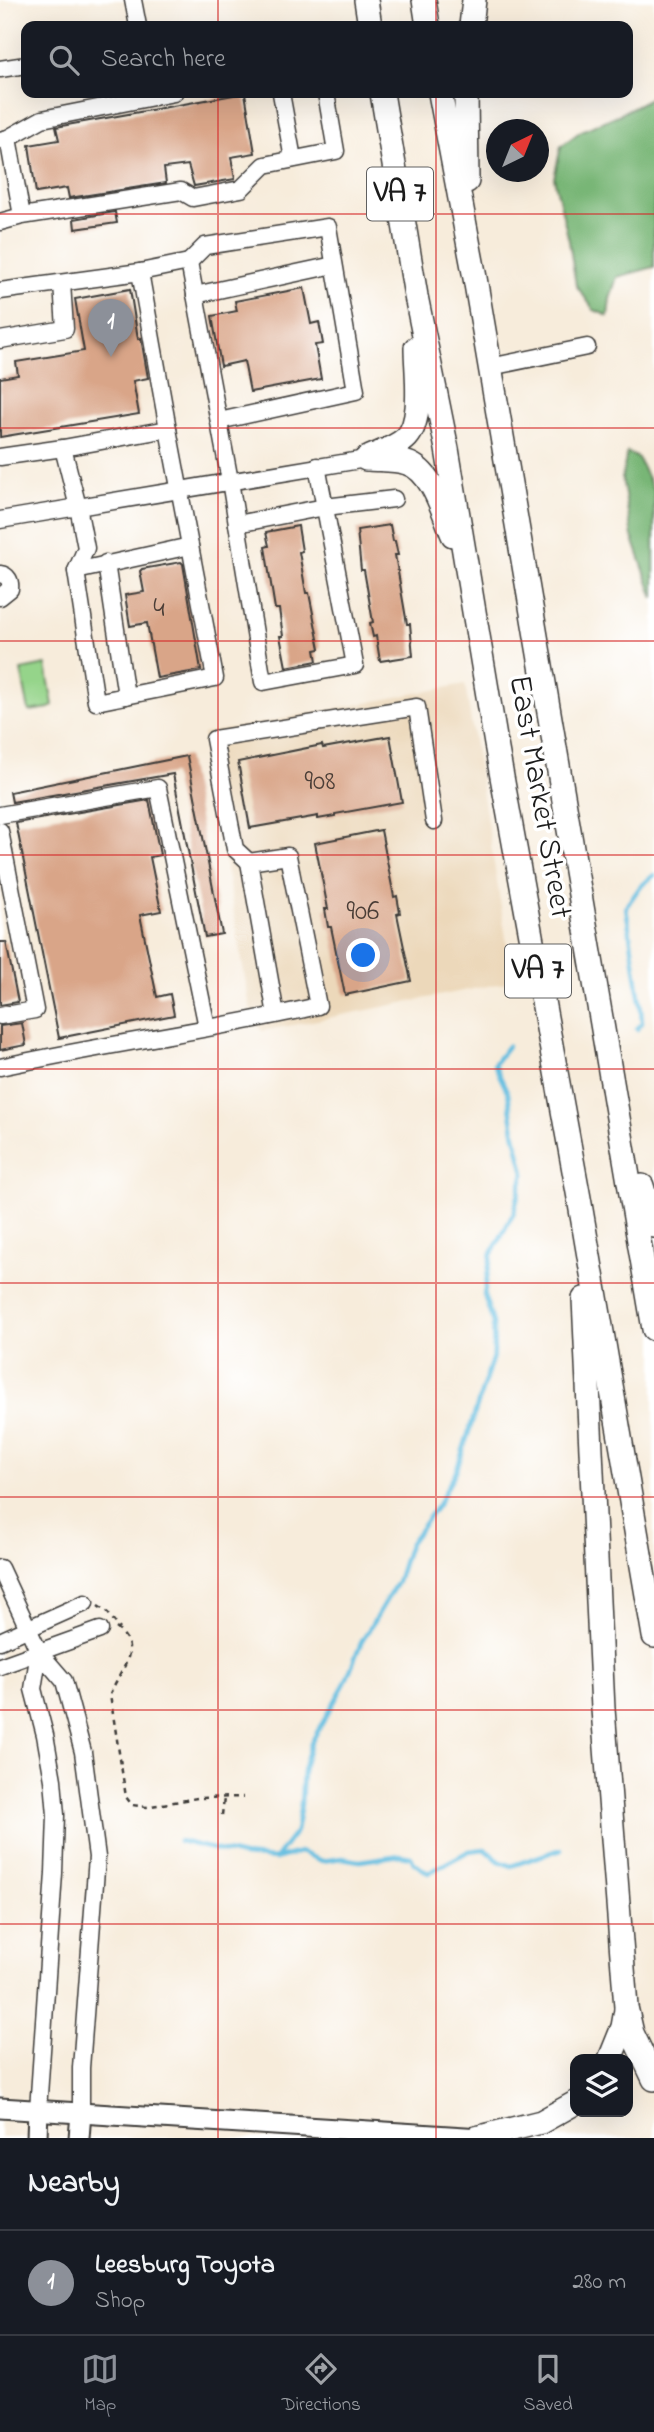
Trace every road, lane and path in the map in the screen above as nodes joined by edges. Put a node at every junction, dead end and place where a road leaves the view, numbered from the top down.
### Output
1 (133, 0) edge
2 (366, 0) edge
3 (424, 0) edge
4 (474, 0) edge
5 (137, 21) edge
6 (369, 21) edge
7 (427, 21) edge
8 (472, 21) edge
9 (21, 66) edge
10 (0, 69) edge
11 (148, 98) edge
12 (282, 98) edge
13 (327, 98) edge
14 (383, 98) edge
15 (441, 98) edge
16 (466, 98) edge
17 (4, 139) edge
18 (293, 159) junction
19 (22, 216) junction
20 (0, 222) edge
21 (189, 262) junction
22 (334, 265) junction
23 (140, 272) junction
24 (475, 278) junction
25 (62, 283) junction
26 (0, 291) edge
27 (195, 295) junction
28 (416, 296) junction
29 (0, 341) edge
30 (587, 347) dead end
31 (490, 367) junction
32 (219, 421) junction
33 (168, 429) junction
34 (63, 448) junction
35 (0, 457) edge
36 (366, 459) junction
37 (317, 466) junction
38 (230, 481) junction
39 (180, 489) junction
40 (394, 499) dead end
41 (78, 507) junction
42 (325, 507) junction
43 (0, 520) edge
44 (237, 524) junction
45 (190, 546) junction
46 (106, 563) junction
47 (467, 567) junction
48 (76, 571) junction
49 (0, 575) edge
50 (0, 597) edge
51 (126, 696) junction
52 (0, 815) edge
53 (433, 821) dead end
54 (0, 831) edge
55 (249, 862) junction
56 (276, 1015) junction
57 (0, 1016) edge
58 (207, 1027) junction
59 (0, 1067) edge
60 (614, 1096) junction
61 (579, 1198) junction
62 (654, 1226) edge
63 (654, 1329) edge
64 (0, 1568) edge
65 (85, 1603) dead end
66 (29, 1628) junction
67 (100, 1630) joint
68 (654, 1636) edge
69 (0, 1641) edge
70 (39, 1652) junction
71 (0, 1666) edge
72 (243, 1797) dead end
73 (223, 1798) junction
74 (222, 1815) dead end
75 (626, 2007) junction
76 (612, 2054) edge
77 (654, 2079) edge
78 (570, 2106) edge
79 (0, 2108) edge
80 (38, 2110) junction
81 (81, 2113) junction
82 (37, 2138) edge
83 (79, 2138) edge
84 (478, 2138) edge

1 - 5 street
2 - 6 highway
3 - 7 highway
4 - 8 highway
9 - 10 street
11 - 17 street
12 - 18 street
13 - 18 street
14 - 28 highway, East Market Street / VA 7
15 - 24 highway, East Market Street
16 - 24 highway, VA 7
17 - 19 street
18 - 19 street
19 - 20 street
21 - 22 street
21 - 23 street
21 - 27 street
22 - 27 street
22 - 32 street
23 - 25 street
23 - 33 street
24 - 31 highway, East Market Street / VA 7
25 - 26 street
25 - 29 street
27 - 32 street
28 - 36 highway
28 - 47 highway, East Market Street / VA 7
30 - 31 street
31 - 60 highway, East Market Street / VA 7
32 - 38 street
33 - 34 street
33 - 39 street
34 - 35 street
34 - 41 street
36 - 37 street
36 - 47 highway
37 - 38 street
37 - 42 street
38 - 39 street
38 - 44 street
39 - 41 street
39 - 45 street
40 - 42 street
41 - 43 street
41 - 48 street
42 - 44 street
42 - 44 street
45 - 46 street
45 - 51 street
46 - 48 street
46 - 51 street
47 - 61 highway, East Market Street / VA 7
48 - 51 street
49 - 50 street
52 - 58 street
53 - 55 street
54 - 57 street
55 - 56 street
55 - 56 street
56 - 58 street
58 - 59 street
60 - 62 highway
60 - 63 highway, East Market Street / VA 7
61 - 68 highway, East Market Street / VA 7
61 - 75 highway
64 - 66 street
65 - 66 street
66 - 69 street
66 - 70 street
67 - 70 street
67 - 73 path
70 - 71 street
70 - 80 street
70 - 81 street
72 - 73 path
73 - 74 path
75 - 76 highway
75 - 77 highway
78 - 84 highway
79 - 80 main road
80 - 81 main road
80 - 82 main road
81 - 83 main road
81 - 84 main road

